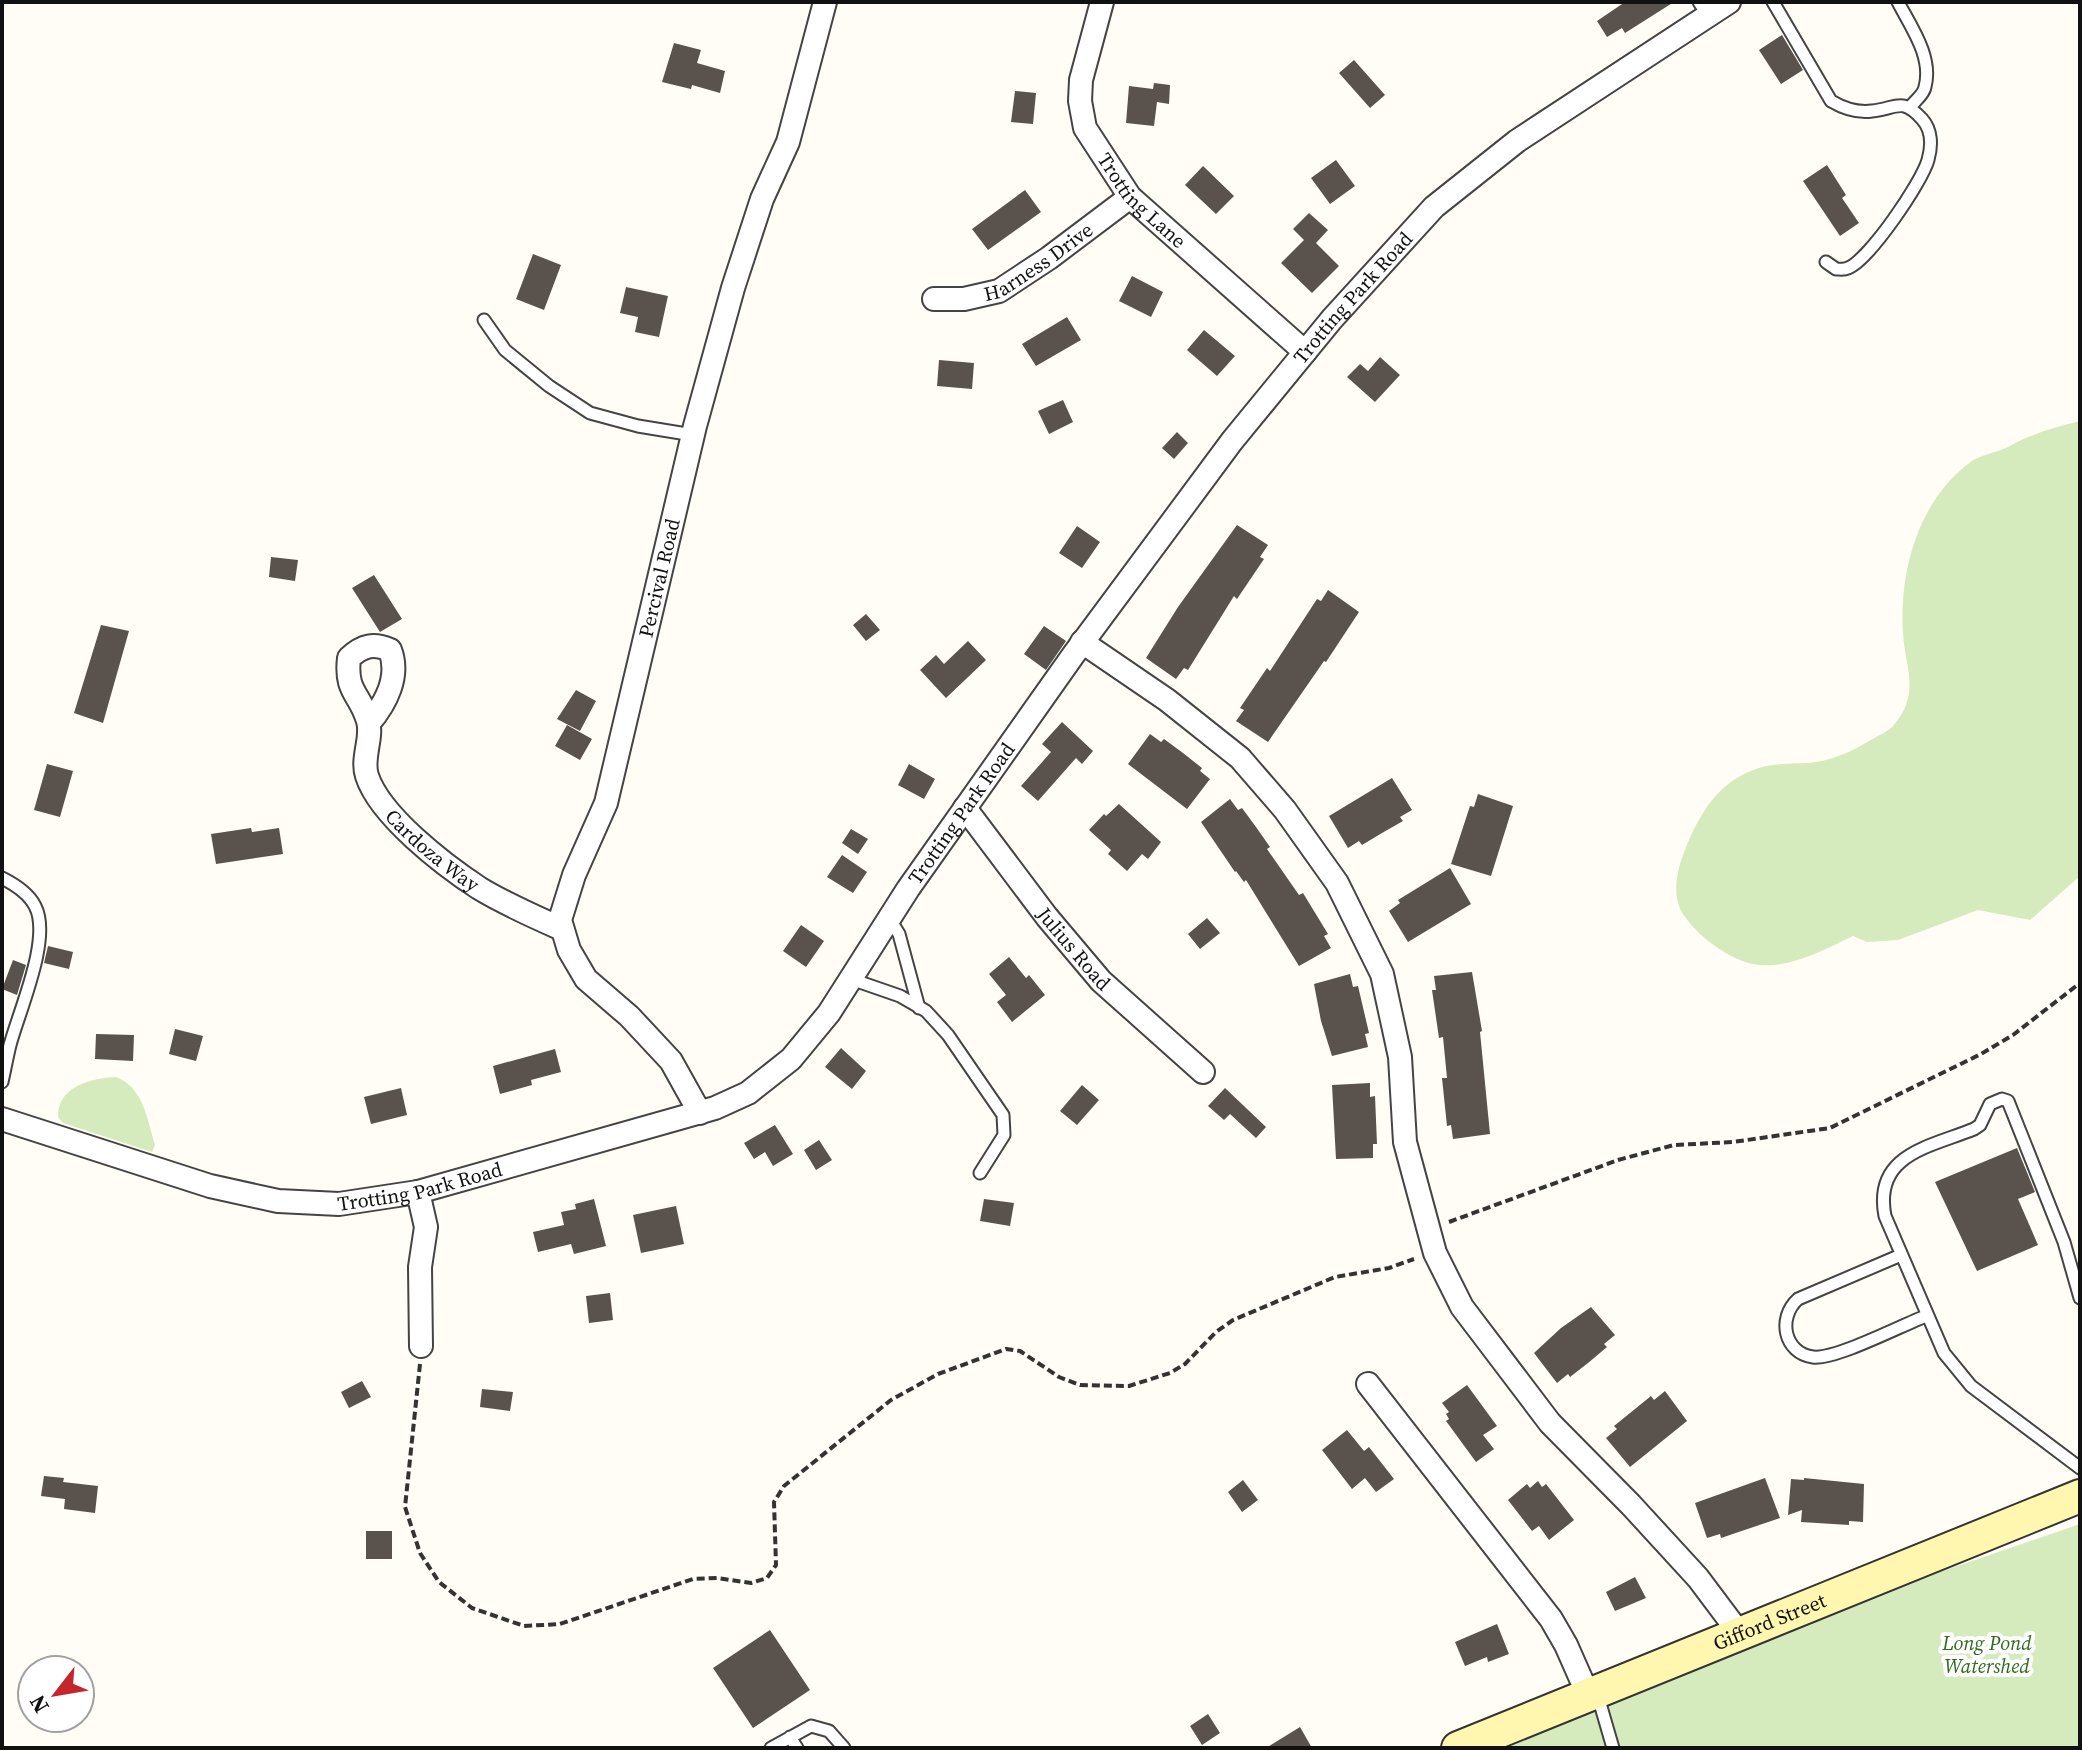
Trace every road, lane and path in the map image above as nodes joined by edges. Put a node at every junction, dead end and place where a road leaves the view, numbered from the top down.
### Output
1 (825, 2) edge
2 (1102, 2) edge
3 (1729, 2) edge
4 (1773, 2) edge
5 (1898, 2) edge
6 (1704, 9) edge
7 (1910, 107) junction
8 (1130, 197) junction
9 (1826, 262) dead end
10 (934, 299) dead end
11 (484, 320) dead end
12 (1305, 352) junction
13 (693, 435) junction
14 (1082, 642) junction
15 (369, 723) dead end
16 (965, 808) junction
17 (2, 878) edge
18 (889, 918) junction
19 (562, 929) junction
20 (851, 979) junction
21 (2080, 983) edge
22 (919, 1008) junction
23 (1203, 1072) dead end
24 (2, 1082) edge
25 (700, 1113) junction
26 (2, 1119) edge
27 (980, 1173) dead end
28 (418, 1192) junction
29 (1427, 1230) junction
30 (1435, 1253) junction
31 (1901, 1255) junction
32 (2080, 1298) edge
33 (1926, 1316) junction
34 (421, 1346) joint
35 (1368, 1384) dead end
36 (2080, 1468) edge
37 (2080, 1496) edge
38 (1740, 1634) junction
39 (1593, 1695) junction
40 (790, 1737) junction
41 (771, 1748) edge
42 (797, 1748) edge
43 (844, 1748) edge
44 (1458, 1748) edge
45 (1613, 1748) edge

1 - 13 street, Percival Road
2 - 8 street, Trotting Lane
3 - 6 street, Trotting Park Road
4 - 7 lane
5 - 7 lane
6 - 12 street, Trotting Park Road
7 - 9 lane
8 - 10 street, Harness Drive
8 - 12 street, Trotting Lane
11 - 13 lane
12 - 14 street, Trotting Park Road
13 - 19 street, Percival Road
14 - 16 street, Trotting Park Road
14 - 29 street
15 - 19 street, Cardoza Way
16 - 18 street, Trotting Park Road
16 - 23 street, Julius Road
17 - 24 lane
18 - 20 street, Trotting Park Road
18 - 22 lane
19 - 25 street
20 - 22 lane
20 - 25 street, Trotting Park Road
21 - 29 path
22 - 27 lane
25 - 28 street, Trotting Park Road
26 - 28 street, Trotting Park Road
28 - 34 street
29 - 30 street
30 - 34 path
30 - 38 street
31 - 32 lane
31 - 33 lane
31 - 33 lane
33 - 36 lane
35 - 39 street
37 - 38 main road, Gifford Street
38 - 39 main road, Gifford Street
39 - 44 main road, Gifford Street
39 - 45 lane
40 - 41 lane
40 - 42 lane
40 - 43 lane

